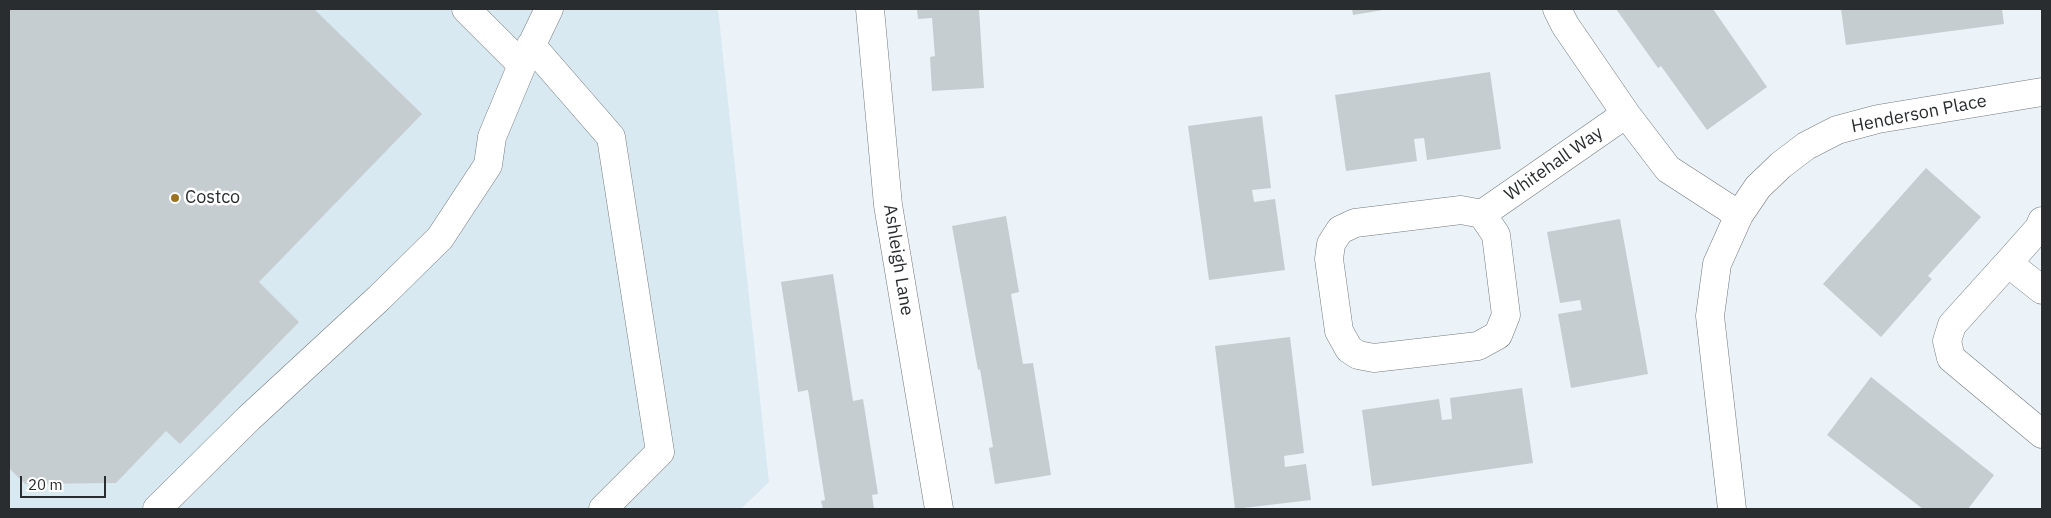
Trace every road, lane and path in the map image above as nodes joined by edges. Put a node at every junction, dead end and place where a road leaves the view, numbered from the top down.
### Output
1 (466, 9) edge
2 (549, 9) edge
3 (870, 9) edge
4 (1557, 9) edge
5 (526, 55) junction
6 (2042, 92) edge
7 (1626, 114) junction
8 (1482, 214) junction
9 (1738, 215) junction
10 (2042, 221) edge
11 (2008, 263) junction
12 (2042, 290) edge
13 (2042, 434) edge
14 (157, 509) edge
15 (603, 509) edge
16 (939, 509) edge
17 (1732, 509) edge

1 - 5 street
2 - 5 street
3 - 16 street, Ashleigh Lane
4 - 7 street
5 - 14 street
5 - 15 street
6 - 9 street, Henderson Place
7 - 8 street, Whitehall Way
7 - 9 street
8 - 8 street
9 - 17 street, Henderson Place
10 - 11 street
11 - 12 street
11 - 13 street

